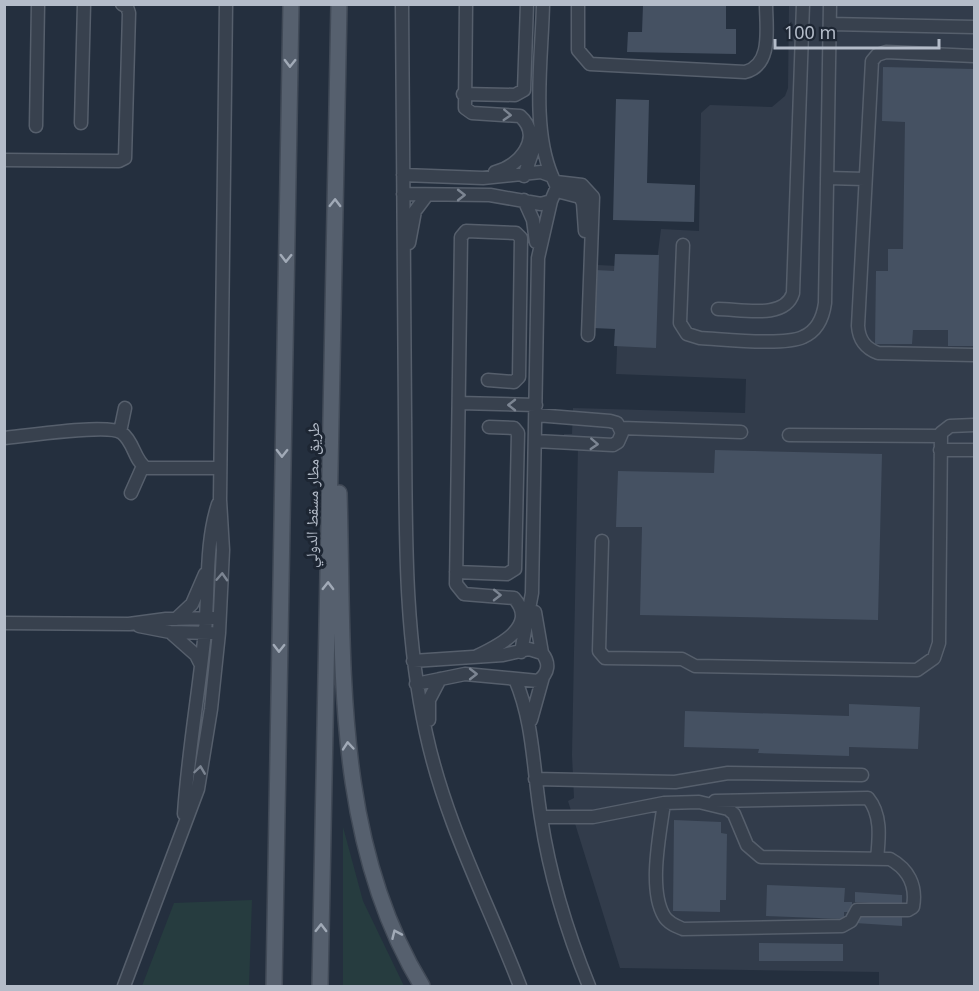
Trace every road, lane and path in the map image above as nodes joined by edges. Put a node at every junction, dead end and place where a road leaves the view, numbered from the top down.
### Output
1 (38, 4) edge
2 (84, 4) edge
3 (122, 4) edge
4 (226, 4) edge
5 (291, 4) edge
6 (339, 4) edge
7 (402, 4) edge
8 (465, 4) edge
9 (527, 4) edge
10 (543, 4) edge
11 (578, 4) edge
12 (766, 4) edge
13 (803, 4) edge
14 (830, 4) edge
15 (830, 24) junction
16 (975, 27) edge
17 (975, 56) edge
18 (464, 94) junction
19 (541, 117) junction
20 (81, 123) dead end
21 (36, 126) dead end
22 (4, 160) edge
23 (403, 175) junction
24 (524, 176) junction
25 (458, 178) junction
26 (827, 178) junction
27 (865, 178) junction
28 (554, 188) junction
29 (403, 194) junction
30 (427, 195) junction
31 (524, 200) junction
32 (683, 245) dead end
33 (538, 258) junction
34 (404, 271) junction
35 (333, 283) junction
36 (718, 309) dead end
37 (588, 335) dead end
38 (975, 354) edge
39 (488, 380) dead end
40 (459, 403) junction
41 (124, 408) dead end
42 (536, 410) junction
43 (975, 425) edge
44 (489, 427) dead end
45 (621, 428) junction
46 (120, 432) junction
47 (741, 432) dead end
48 (789, 435) dead end
49 (941, 436) junction
50 (4, 438) edge
51 (535, 441) junction
52 (940, 450) junction
53 (975, 450) edge
54 (143, 466) junction
55 (220, 468) junction
56 (131, 492) dead end
57 (220, 500) junction
58 (602, 542) dead end
59 (209, 565) junction
60 (456, 572) junction
61 (532, 593) junction
62 (206, 618) junction
63 (220, 618) junction
64 (176, 619) junction
65 (4, 623) edge
66 (129, 624) junction
67 (170, 632) junction
68 (205, 633) junction
69 (219, 633) junction
70 (521, 652) junction
71 (542, 653) junction
72 (475, 657) junction
73 (413, 661) junction
74 (201, 665) junction
75 (543, 677) junction
76 (440, 679) junction
77 (515, 679) junction
78 (416, 684) junction
79 (530, 724) junction
80 (432, 760) junction
81 (862, 775) dead end
82 (535, 779) junction
83 (699, 802) junction
84 (664, 803) junction
85 (541, 817) junction
86 (183, 826) junction
87 (876, 859) junction
88 (478, 890) junction
89 (124, 987) edge
90 (274, 987) edge
91 (320, 987) edge
92 (422, 987) edge
93 (511, 987) edge
94 (519, 987) edge
95 (589, 987) edge

1 - 21 street
2 - 20 street
3 - 22 street
4 - 55 street
5 -> 90 main road, طريق مطار مسقط الدولي
35 -> 6 main road, طريق مطار مسقط الدولي
7 - 23 street
8 - 18 street
9 - 18 street
10 - 19 street
11 - 12 street
13 - 36 street
14 - 15 street
15 - 16 street
15 - 26 street
17 - 27 street
18 -> 25 street
19 - 24 street
19 - 28 street
23 - 25 street
23 - 29 street
24 - 25 street
24 - 28 street
26 - 27 street
26 - 32 street
27 - 38 street
28 - 31 street
28 - 33 street
28 - 37 street
29 - 30 street
29 - 34 street
30 -> 31 street
30 - 34 street
31 - 33 street
33 - 42 street
34 - 73 street
91 -> 35 main road, طريق مطار مسقط الدولي
92 -> 35 main road
39 - 40 street
42 -> 40 street
40 - 60 street
41 - 46 street
42 - 45 street
42 - 51 street
43 - 49 street
44 - 60 street
45 - 47 street
51 -> 45 street
46 - 50 street
46 - 54 street
48 - 49 street
49 - 52 street
51 - 61 street
52 - 53 street
52 - 58 street
54 - 55 street
54 - 56 street
55 - 57 street
57 - 59 street
63 -> 57 street
59 - 62 street
59 - 64 street
60 -> 72 street
61 - 70 street
61 - 71 street
62 - 63 street
62 - 64 street
62 - 68 street
63 - 69 street
64 - 66 street
65 - 66 street
66 - 67 street
67 - 68 street
67 - 74 street
68 - 69 street
68 - 74 street
86 -> 69 street
70 - 71 street
70 - 72 street
71 - 75 street
72 - 73 street
73 - 78 street
74 - 86 street
75 - 77 street
75 - 79 street
76 -> 77 street
76 - 78 street
76 - 80 street
77 - 79 street
78 - 80 street
79 - 82 street
80 - 88 street
81 - 82 street
82 - 85 street
83 - 84 street
83 - 87 street
83 - 87 street
84 - 85 street
84 - 87 street
85 - 95 street
86 - 89 street
88 - 93 street
88 - 94 street

